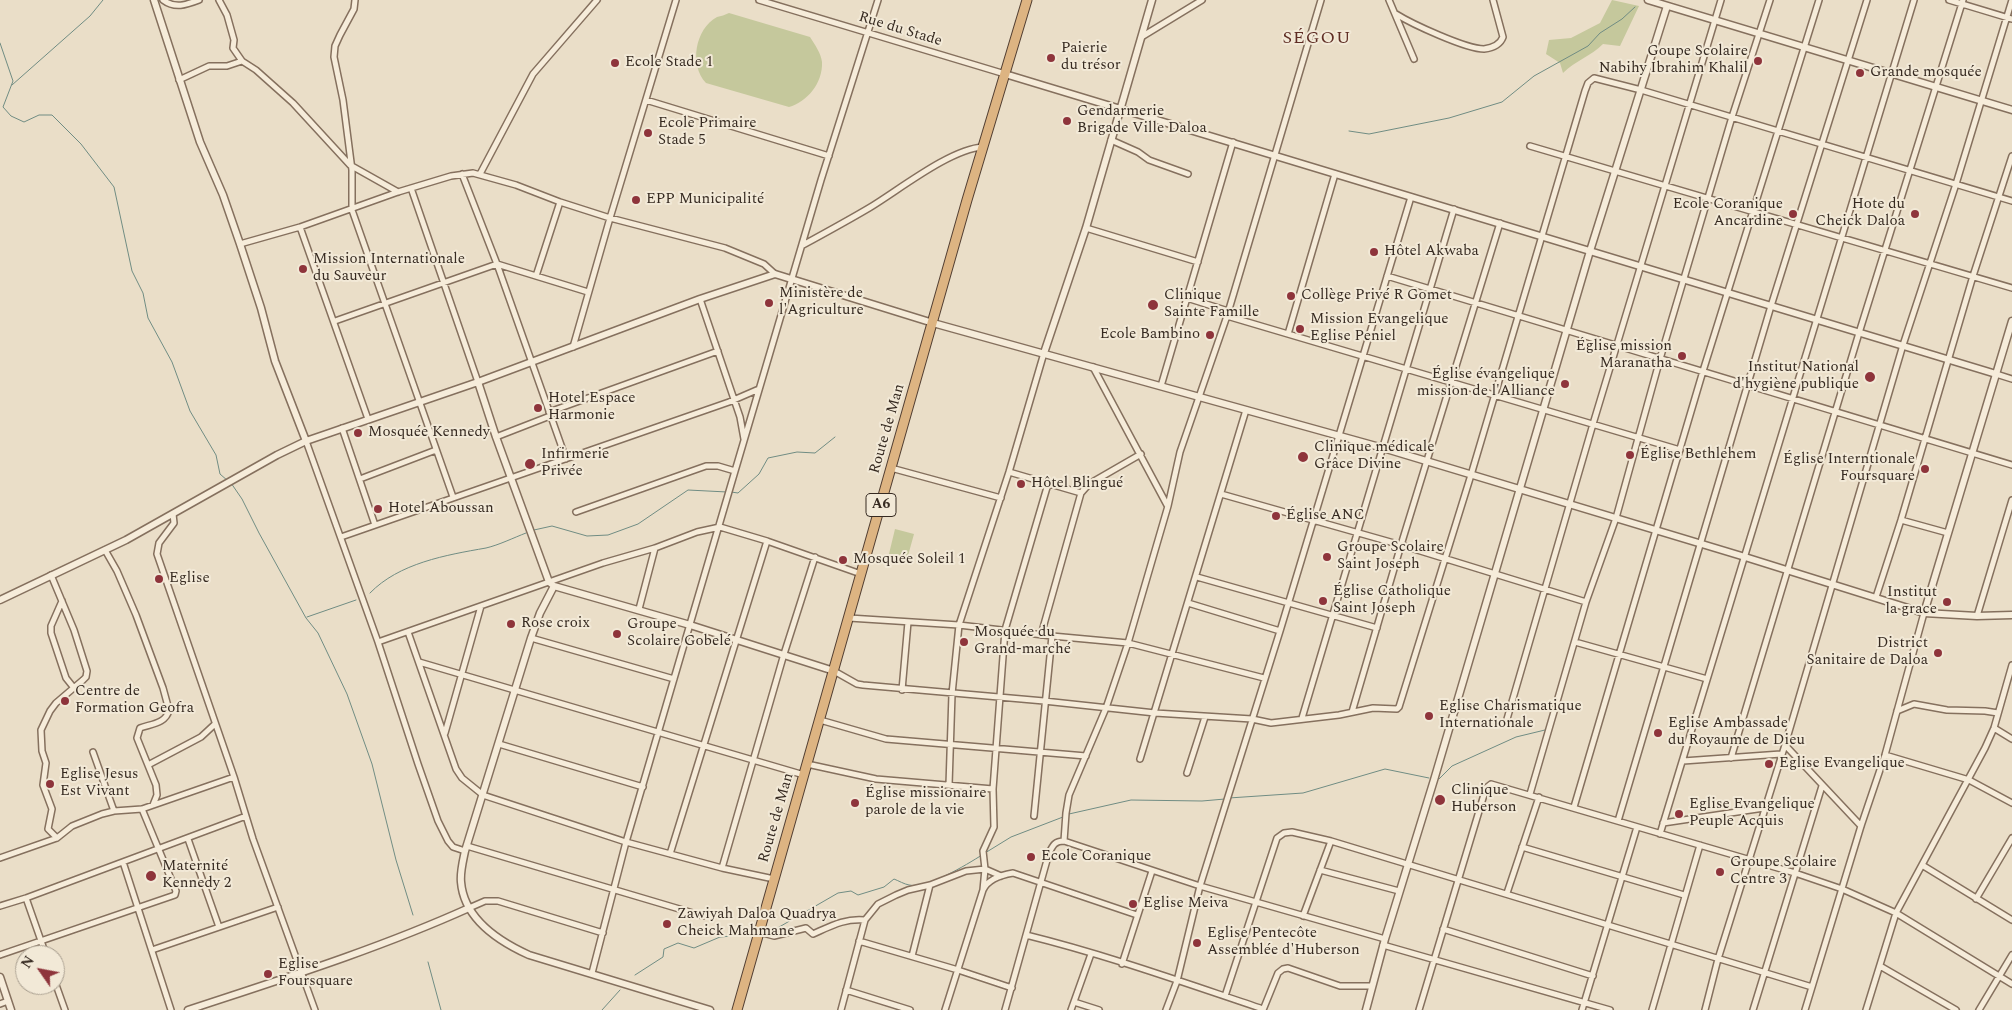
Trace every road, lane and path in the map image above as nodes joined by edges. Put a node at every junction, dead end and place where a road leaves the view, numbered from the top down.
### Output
1 (154, 0) edge
2 (163, 0) edge
3 (199, 0) edge
4 (219, 0) edge
5 (355, 0) edge
6 (597, 0) edge
7 (676, 0) edge
8 (758, 0) edge
9 (878, 0) edge
10 (1027, 0) edge
11 (1152, 0) edge
12 (1202, 0) edge
13 (1321, 0) edge
14 (1389, 0) edge
15 (1493, 0) edge
16 (1648, 0) edge
17 (1721, 0) edge
18 (1770, 0) edge
19 (1818, 0) edge
20 (1867, 0) edge
21 (1914, 0) edge
22 (1949, 0) edge
23 (2012, 0) edge
24 (1963, 2) edge
25 (1667, 6) junction
26 (1396, 14) junction
27 (2009, 18) edge
28 (1715, 19) junction
29 (1760, 33) junction
30 (868, 34) junction
31 (1143, 36) junction
32 (1804, 47) junction
33 (1414, 59) dead end
34 (242, 61) junction
35 (1848, 61) junction
36 (1005, 74) junction
37 (1893, 74) junction
38 (179, 80) junction
39 (1937, 87) junction
40 (1641, 90) junction
41 (646, 100) junction
42 (1980, 101) junction
43 (1688, 104) junction
44 (1120, 110) junction
45 (2012, 110) edge
46 (1732, 117) junction
47 (1777, 130) junction
48 (1111, 140) junction
49 (1233, 142) junction
50 (1823, 144) junction
51 (1530, 146) dead end
52 (983, 147) junction
53 (1274, 155) junction
54 (829, 156) junction
55 (1567, 156) junction
56 (2012, 156) edge
57 (1866, 157) junction
58 (350, 165) junction
59 (1615, 170) junction
60 (1911, 171) junction
61 (462, 174) junction
62 (480, 174) junction
63 (1188, 174) dead end
64 (1336, 174) junction
65 (1666, 184) junction
66 (1956, 184) junction
67 (411, 188) junction
68 (398, 192) junction
69 (1411, 197) junction
70 (1999, 197) junction
71 (1708, 199) junction
72 (2012, 201) edge
73 (560, 202) junction
74 (1454, 209) junction
75 (352, 210) junction
76 (1752, 210) junction
77 (610, 218) junction
78 (1500, 223) junction
79 (1797, 224) junction
80 (300, 227) junction
81 (1086, 228) junction
82 (1542, 236) junction
83 (1842, 236) junction
84 (240, 244) junction
85 (802, 246) junction
86 (1886, 250) junction
87 (1590, 251) junction
88 (1198, 262) junction
89 (497, 264) junction
90 (1929, 264) junction
91 (1641, 266) junction
92 (775, 274) junction
93 (536, 276) junction
94 (1387, 276) junction
95 (1973, 276) junction
96 (793, 279) junction
97 (1685, 279) junction
98 (442, 282) junction
99 (2012, 288) edge
100 (1430, 289) junction
101 (588, 292) junction
102 (1727, 292) junction
103 (1187, 298) junction
104 (700, 300) junction
105 (385, 303) junction
106 (1474, 304) junction
107 (1771, 306) junction
108 (1227, 314) junction
109 (1518, 317) junction
110 (1816, 319) junction
111 (335, 321) junction
112 (2012, 321) edge
113 (933, 323) junction
114 (1566, 331) junction
115 (1859, 333) junction
116 (1288, 334) junction
117 (1617, 346) junction
118 (1903, 346) junction
119 (573, 347) junction
120 (718, 351) junction
121 (1044, 353) junction
122 (1363, 355) junction
123 (1660, 359) junction
124 (1948, 359) junction
125 (532, 362) junction
126 (1093, 367) junction
127 (1407, 369) junction
128 (1704, 371) junction
129 (1996, 374) junction
130 (2012, 379) edge
131 (1450, 381) junction
132 (478, 382) junction
133 (1748, 385) junction
134 (1161, 386) junction
135 (759, 389) junction
136 (1494, 395) junction
137 (1198, 396) junction
138 (1793, 398) junction
139 (733, 400) junction
140 (419, 402) junction
141 (1246, 410) junction
142 (1836, 410) junction
143 (1543, 411) junction
144 (550, 414) junction
145 (368, 419) junction
146 (1593, 424) junction
147 (1879, 424) junction
148 (342, 428) junction
149 (1339, 435) junction
150 (496, 438) junction
151 (1638, 438) junction
152 (1926, 438) junction
153 (744, 441) junction
154 (306, 442) junction
155 (1383, 448) junction
156 (436, 450) junction
157 (1680, 450) junction
158 (1972, 453) junction
159 (1141, 454) junction
160 (566, 459) junction
161 (1426, 462) junction
162 (2012, 465) edge
163 (891, 468) junction
164 (735, 471) junction
165 (1009, 472) junction
166 (1471, 475) junction
167 (510, 477) junction
168 (360, 479) junction
169 (1048, 484) junction
170 (1519, 489) junction
171 (1081, 494) junction
172 (1221, 494) junction
173 (453, 498) junction
174 (1001, 498) junction
175 (2012, 500) edge
176 (1569, 505) junction
177 (1168, 506) junction
178 (576, 512) dead end
179 (173, 514) junction
180 (1616, 518) junction
181 (1313, 520) junction
182 (1902, 520) junction
183 (376, 525) junction
184 (720, 527) junction
185 (1657, 531) junction
186 (1356, 533) junction
187 (1948, 533) junction
188 (341, 537) junction
189 (768, 541) junction
190 (1700, 544) junction
191 (1400, 545) junction
192 (655, 548) junction
193 (105, 550) junction
194 (815, 557) junction
195 (1745, 557) junction
196 (1444, 558) junction
197 (1789, 570) junction
198 (861, 574) junction
199 (1493, 574) junction
200 (51, 575) junction
201 (1197, 577) junction
202 (552, 584) junction
203 (1832, 584) junction
204 (1544, 588) junction
205 (1876, 597) junction
206 (0, 600) edge
207 (62, 601) junction
208 (1289, 602) junction
209 (1586, 602) junction
210 (1188, 603) junction
211 (481, 606) junction
212 (639, 610) junction
213 (1924, 613) junction
214 (1332, 615) junction
215 (2012, 615) edge
216 (1977, 616) junction
217 (849, 618) junction
218 (908, 622) junction
219 (690, 625) junction
220 (959, 625) junction
221 (1377, 628) junction
222 (1005, 630) junction
223 (1280, 631) junction
224 (408, 632) junction
225 (1041, 635) junction
226 (1052, 636) junction
227 (531, 638) junction
228 (737, 639) junction
229 (378, 642) junction
230 (1128, 642) junction
231 (1575, 642) junction
232 (1174, 653) junction
233 (784, 654) junction
234 (1619, 654) junction
235 (419, 662) junction
236 (2012, 665) edge
237 (1663, 666) junction
238 (834, 670) junction
239 (462, 675) junction
240 (1264, 678) junction
241 (674, 679) junction
242 (1707, 679) junction
243 (74, 688) junction
244 (2006, 688) junction
245 (902, 690) junction
246 (514, 691) junction
247 (2012, 692) edge
248 (952, 694) junction
249 (1000, 697) junction
250 (1044, 701) junction
251 (1106, 708) junction
252 (1897, 711) junction
253 (1352, 712) junction
254 (1155, 713) junction
255 (1998, 713) junction
256 (1205, 717) junction
257 (1302, 718) junction
258 (1252, 719) junction
259 (1506, 719) dead end
260 (820, 720) junction
261 (215, 724) junction
262 (1994, 728) junction
263 (445, 734) junction
264 (658, 734) junction
265 (2012, 739) edge
266 (499, 744) junction
267 (952, 744) junction
268 (1785, 745) junction
269 (705, 747) junction
270 (996, 749) junction
271 (92, 752) dead end
272 (1040, 753) junction
273 (1781, 754) junction
274 (1885, 755) junction
275 (1086, 756) junction
276 (1731, 758) junction
277 (1140, 759) dead end
278 (1683, 761) junction
279 (753, 762) junction
280 (807, 764) junction
281 (148, 765) junction
282 (1188, 773) dead end
283 (804, 775) junction
284 (234, 777) junction
285 (1970, 780) junction
286 (949, 785) junction
287 (1822, 786) junction
288 (642, 787) junction
289 (993, 789) junction
290 (1530, 794) junction
291 (483, 795) junction
292 (1539, 796) junction
293 (2012, 803) edge
294 (152, 805) junction
295 (1574, 807) junction
296 (1764, 808) junction
297 (142, 809) junction
298 (114, 811) junction
299 (246, 816) junction
300 (1034, 816) dead end
301 (1618, 821) junction
302 (1663, 822) junction
303 (1861, 826) junction
304 (1637, 827) junction
305 (1660, 834) junction
306 (56, 838) junction
307 (2012, 838) edge
308 (188, 839) junction
309 (1331, 840) junction
310 (1064, 841) junction
311 (626, 842) junction
312 (1700, 846) junction
313 (1522, 847) junction
314 (466, 848) junction
315 (159, 850) junction
316 (670, 854) junction
317 (0, 858) edge
318 (1749, 861) junction
319 (123, 862) junction
320 (1407, 863) junction
321 (1922, 865) junction
322 (722, 868) junction
323 (985, 869) junction
324 (1320, 870) junction
325 (1152, 871) junction
326 (1795, 873) junction
327 (1001, 876) junction
328 (1622, 876) junction
329 (1458, 878) junction
330 (774, 879) junction
331 (1041, 882) junction
332 (930, 886) junction
333 (1200, 886) junction
334 (1842, 889) junction
335 (613, 890) junction
336 (982, 890) junction
337 (1399, 892) junction
338 (1508, 893) junction
339 (1684, 895) junction
340 (26, 898) junction
341 (1976, 899) junction
342 (1255, 902) junction
343 (0, 906) edge
344 (138, 907) junction
345 (278, 907) junction
346 (469, 908) junction
347 (1896, 913) junction
348 (1137, 915) junction
349 (703, 916) dead end
350 (1303, 916) junction
351 (865, 920) junction
352 (2012, 920) edge
353 (1608, 925) junction
354 (219, 928) junction
355 (1443, 929) junction
356 (759, 932) junction
357 (602, 933) junction
358 (1026, 935) junction
359 (41, 941) junction
360 (859, 941) junction
361 (1384, 942) junction
362 (42, 945) edge
363 (1670, 945) junction
364 (152, 950) junction
365 (1091, 954) junction
366 (2012, 955) edge
367 (0, 956) edge
368 (912, 956) junction
369 (1718, 959) junction
370 (1434, 960) junction
371 (1122, 964) junction
372 (1880, 966) junction
373 (958, 970) junction
374 (302, 972) junction
375 (592, 973) junction
376 (1764, 973) junction
377 (0, 976) edge
378 (1593, 976) junction
379 (1999, 976) junction
380 (1177, 981) junction
381 (2012, 984) edge
382 (1372, 986) junction
383 (1812, 987) junction
384 (1012, 988) junction
385 (846, 990) junction
386 (60, 995) edge
387 (1224, 996) junction
388 (8, 1001) junction
389 (1074, 1002) junction
390 (1585, 1003) junction
391 (0, 1004) edge
392 (11, 1010) edge
393 (65, 1010) edge
394 (171, 1010) edge
395 (188, 1010) edge
396 (316, 1010) edge
397 (710, 1010) edge
398 (737, 1010) edge
399 (841, 1010) edge
400 (910, 1010) edge
401 (945, 1010) edge
402 (1005, 1010) edge
403 (1071, 1010) edge
404 (1099, 1010) edge
405 (1166, 1010) edge
406 (1263, 1010) edge
407 (1366, 1010) edge
408 (1419, 1010) edge
409 (1582, 1010) edge
410 (1610, 1010) edge
411 (1652, 1010) edge
412 (1705, 1010) edge
413 (1753, 1010) edge
414 (1805, 1010) edge
415 (1866, 1010) edge
416 (1956, 1010) edge
417 (1979, 1010) edge

1 - 38 street
2 - 3 street
4 - 34 street
5 - 58 street
6 - 62 street
7 - 41 street
8 - 30 street, Rue du Stade
9 - 30 street
10 - 36 highway, Route de Man / A6
11 - 31 street
12 - 31 street
13 - 53 street
14 - 26 street
15 - 26 street
16 - 25 street
17 - 28 street
18 - 29 street
19 - 32 street
20 - 35 street
21 - 37 street
22 - 24 street
23 - 27 street
24 - 27 street
24 - 39 street
25 - 28 street
25 - 40 street
26 - 33 street
27 - 42 street
28 - 29 street
28 - 43 street
29 - 32 street
29 - 46 street
30 - 36 street, Rue du Stade
30 - 54 street
31 - 44 street
32 - 35 street
32 - 47 street
34 - 38 street
34 - 58 street
35 - 37 street
35 - 50 street
36 - 44 street
36 - 52 highway, Route de Man / A6
37 - 39 street
37 - 57 street
38 - 84 street
39 - 42 street
39 - 60 street
40 - 43 street
40 - 55 street
40 - 59 street
41 - 54 street
41 - 77 street
42 - 45 street
42 - 66 street
43 - 46 street
43 - 65 street
44 - 48 street
44 - 49 street
46 - 47 street
46 - 71 street
47 - 50 street
47 - 76 street
48 - 63 street
48 - 81 street
49 - 53 street
49 - 88 street
50 - 57 street
50 - 79 street
51 - 55 street
52 - 85 street
52 - 113 highway, Route de Man / A6
53 - 64 street
53 - 108 street
54 - 85 street
55 - 59 street
55 - 82 street
56 - 70 street
57 - 60 street
57 - 83 street
58 - 68 street
58 - 75 street
59 - 65 street
59 - 87 street
60 - 66 street
60 - 86 street
61 - 62 street
61 - 67 street
61 - 89 street
62 - 73 street
64 - 69 street
64 - 116 street
65 - 71 street
65 - 91 street
66 - 70 street
66 - 90 street
67 - 68 street
67 - 98 street
68 - 75 street
69 - 74 street
69 - 94 street
70 - 72 street
70 - 95 street
71 - 76 street
71 - 97 street
73 - 77 street
73 - 93 street
74 - 78 street
74 - 100 street
75 - 80 street
75 - 105 street
76 - 79 street
76 - 102 street
77 - 92 street
77 - 101 street
78 - 82 street
78 - 106 street
79 - 83 street
79 - 107 street
80 - 84 street
80 - 111 street
81 - 88 street
81 - 121 street
82 - 87 street
82 - 109 street
83 - 86 street
83 - 110 street
84 - 154 street
85 - 96 street
86 - 90 street
86 - 115 street
87 - 91 street
87 - 114 street
88 - 103 street
89 - 93 street
89 - 98 street
89 - 125 street
90 - 95 street
90 - 118 street
91 - 97 street
91 - 117 street
92 - 96 street
92 - 104 street
93 - 101 street
94 - 100 street
94 - 122 street
95 - 99 street
95 - 124 street
96 - 113 street
96 - 135 street
97 - 102 street
97 - 123 street
98 - 105 street
98 - 132 street
100 - 106 street
100 - 127 street
101 - 119 street
102 - 107 street
102 - 128 street
103 - 108 street
103 - 134 street
104 - 119 street
104 - 120 street
105 - 111 street
105 - 140 street
106 - 109 street
106 - 131 street
107 - 110 street
107 - 133 street
108 - 116 street
108 - 137 street
109 - 114 street
109 - 136 street
110 - 115 street
110 - 138 street
111 - 145 street
112 - 129 street
113 - 121 street
113 - 163 highway, Route de Man / A6
114 - 117 street
114 - 143 street
115 - 118 street
115 - 142 street
116 - 122 street
117 - 123 street
117 - 146 street
118 - 124 street
118 - 147 street
119 - 125 street
120 - 139 street
120 - 144 street
121 - 126 street
121 - 165 street
122 - 127 street
122 - 149 street
123 - 128 street
123 - 151 street
124 - 129 street
124 - 152 street
125 - 132 street
125 - 144 street
126 - 134 street
126 - 159 street
127 - 131 street
127 - 155 street
128 - 133 street
128 - 157 street
129 - 130 street
129 - 158 street
131 - 136 street
131 - 161 street
132 - 140 street
132 - 150 street
133 - 138 street
133 - 190 street
134 - 137 street
135 - 139 street
135 - 153 street
136 - 143 street
136 - 166 street
137 - 141 street
137 - 177 street
138 - 142 street
138 - 195 street
139 - 153 street
139 - 160 street
140 - 145 street
140 - 156 street
141 - 149 street
141 - 172 street
142 - 147 street
142 - 197 street
143 - 146 street
143 - 170 street
144 - 150 street
144 - 160 street
145 - 148 street
146 - 151 street
146 - 176 street
147 - 152 street
147 - 203 street
148 - 154 street
148 - 168 street
149 - 155 street
149 - 181 street
150 - 167 street
151 - 157 street
151 - 180 street
152 - 158 street
152 - 182 street
153 - 164 street
154 - 179 street
154 - 188 street
155 - 161 street
155 - 186 street
156 - 168 street
156 - 173 street
157 - 185 street
158 - 162 street
158 - 187 street
159 - 171 street
159 - 177 street
160 - 167 street
161 - 166 street
161 - 191 street
163 - 174 street
163 - 198 highway, Route de Man / A6
164 - 178 street
164 - 184 street
165 - 169 street
165 - 174 street
166 - 170 street
166 - 196 street
167 - 173 street
167 - 202 street
168 - 183 street
169 - 171 street
169 - 222 street
170 - 176 street
170 - 199 street
171 - 225 street
172 - 181 street
172 - 201 street
173 - 183 street
174 - 220 street
175 - 216 street
176 - 180 street
176 - 204 street
177 - 230 street
179 - 193 street
179 - 261 street
180 - 185 street
180 - 209 street
181 - 186 street
181 - 208 street
182 - 187 street
182 - 205 street
183 - 188 street
184 - 189 street
184 - 192 street
184 - 219 street
185 - 190 street
185 - 234 street
186 - 191 street
186 - 214 street
187 - 213 street
188 - 229 street
189 - 194 street
189 - 228 street
190 - 195 street
190 - 237 street
191 - 196 street
191 - 221 street
192 - 202 street
192 - 212 street
193 - 200 street
193 - 281 street
194 - 198 street
194 - 233 street
195 - 197 street
195 - 242 street
196 - 199 street
196 - 253 street
197 - 203 street
197 - 276 street
198 - 217 highway, Route de Man / A6
199 - 204 street
199 - 320 street
200 - 206 street
200 - 207 street
201 - 208 street
201 - 210 street
202 - 211 street
202 - 212 street
202 - 227 street
203 - 205 street
203 - 268 street
204 - 209 street
204 - 259 street
205 - 213 street
207 - 243 street
207 - 243 street
208 - 214 street
208 - 223 street
209 - 231 street
210 - 223 street
210 - 232 street
211 - 224 street
211 - 239 street
212 - 219 street
213 - 216 street
213 - 252 street
214 - 221 street
214 - 257 street
215 - 216 street
217 - 218 street
217 - 238 highway, Route de Man / A6
218 - 220 street
218 - 245 street
219 - 228 street
219 - 241 street
220 - 222 street
220 - 248 street
221 - 253 street
222 - 225 street
222 - 249 street
223 - 240 street
224 - 229 street
224 - 235 street
225 - 226 street
226 - 230 street
226 - 250 street
227 - 241 street
227 - 246 street
228 - 233 street
228 - 269 street
229 - 314 street
230 - 232 street
230 - 251 street
231 - 234 street
231 - 290 street
232 - 240 street
232 - 254 street
233 - 238 street
233 - 279 street
234 - 237 street
234 - 295 street
235 - 239 street
235 - 263 street
236 - 244 street
237 - 242 street
237 - 301 street
238 - 245 street
238 - 260 highway, Route de Man / A6
239 - 246 street
239 - 263 street
240 - 258 street
241 - 264 street
242 - 278 street
243 - 306 street
244 - 247 street
244 - 255 street
245 - 248 street
246 - 264 street
246 - 266 street
248 - 249 street
248 - 267 street
249 - 250 street
249 - 270 street
250 - 251 street
250 - 272 street
251 - 254 street
251 - 275 street
252 - 255 street
252 - 274 street
253 - 257 street
254 - 256 street
254 - 277 street
255 - 262 street
256 - 258 street
256 - 282 street
257 - 258 street
258 - 333 street
260 - 267 street
260 - 280 highway, Route de Man / A6
261 - 281 street
261 - 284 street
262 - 265 street
262 - 285 street
263 - 291 street
264 - 269 street
264 - 288 street
266 - 288 street
266 - 291 street
267 - 270 street
267 - 286 street
268 - 273 street
268 - 287 street
269 - 279 street
269 - 316 street
270 - 272 street
270 - 289 street
271 - 298 street
272 - 275 street
272 - 300 street
273 - 276 street
273 - 296 street
274 - 285 street
274 - 303 street
275 - 310 street
276 - 278 street
278 - 302 street
279 - 283 street
279 - 322 street
280 - 283 highway, Route de Man / A6
280 - 286 street
281 - 294 street
283 - 330 highway, Route de Man / A6
284 - 294 street
284 - 299 street
285 - 293 street
285 - 321 street
286 - 289 street
287 - 303 street
287 - 326 street
288 - 311 street
289 - 323 street
290 - 292 street
290 - 329 street
291 - 311 street
291 - 314 street
292 - 295 street
292 - 313 street
294 - 297 street
295 - 301 street
296 - 302 street
296 - 318 street
297 - 298 street
297 - 315 street
298 - 306 street
299 - 308 street
299 - 345 street
301 - 304 street
302 - 305 street
303 - 334 street
304 - 305 street
304 - 328 street
305 - 312 street
306 - 317 street
307 - 341 street
308 - 315 street
308 - 354 street
309 - 320 street
309 - 324 street
309 - 342 street
310 - 325 street
310 - 331 street
311 - 316 street
311 - 335 street
312 - 318 street
312 - 339 street
313 - 328 street
313 - 338 street
314 - 335 street
314 - 346 street
315 - 319 street
315 - 344 street
316 - 322 street
318 - 326 street
318 - 369 street
319 - 340 street
319 - 344 street
320 - 329 street
320 - 337 street
321 - 341 street
321 - 347 street
322 - 330 street
323 - 327 street
323 - 332 street
323 - 336 street
324 - 337 street
324 - 350 street
325 - 333 street
325 - 348 street
326 - 334 street
326 - 376 street
327 - 331 street
327 - 336 street
328 - 339 street
328 - 353 street
329 - 338 street
329 - 355 street
330 - 356 highway, Route de Man / A6
331 - 348 street
331 - 358 street
332 - 351 street
332 - 368 street
333 - 342 street
333 - 380 street
334 - 347 street
334 - 383 street
335 - 349 street
335 - 357 street
336 - 373 street
337 - 361 street
338 - 353 street
339 - 363 street
340 - 343 street
340 - 359 street
341 - 352 street
342 - 350 street
342 - 387 street
344 - 359 street
344 - 364 street
345 - 354 street
345 - 374 street
346 - 357 street
346 - 374 street
346 - 375 street
347 - 372 street
347 - 379 street
348 - 371 street
350 - 361 street
351 - 356 street
351 - 360 street
353 - 363 street
353 - 378 street
354 - 364 street
355 - 370 street
355 - 378 street
356 - 398 highway, Route de Man / A6
357 - 375 street
358 - 365 street
358 - 384 street
359 - 362 street
359 - 367 street
360 - 368 street
360 - 385 street
361 - 370 street
361 - 382 street
363 - 369 street
363 - 411 street
364 - 394 street
365 - 371 street
365 - 389 street
366 - 379 street
368 - 373 street
369 - 376 street
369 - 412 street
370 - 390 street
370 - 408 street
371 - 380 street
372 - 415 street
372 - 416 street
373 - 384 street
373 - 401 street
374 - 395 street
374 - 396 street
375 - 397 street
376 - 383 street
376 - 413 street
377 - 388 street
378 - 390 street
379 - 381 street
379 - 417 street
380 - 387 street
380 - 405 street
382 - 406 street
382 - 407 street
383 - 414 street
384 - 402 street
385 - 399 street
385 - 400 street
386 - 393 street
387 - 406 street
388 - 391 street
388 - 392 street
389 - 403 street
389 - 404 street
390 - 409 street
390 - 410 street

